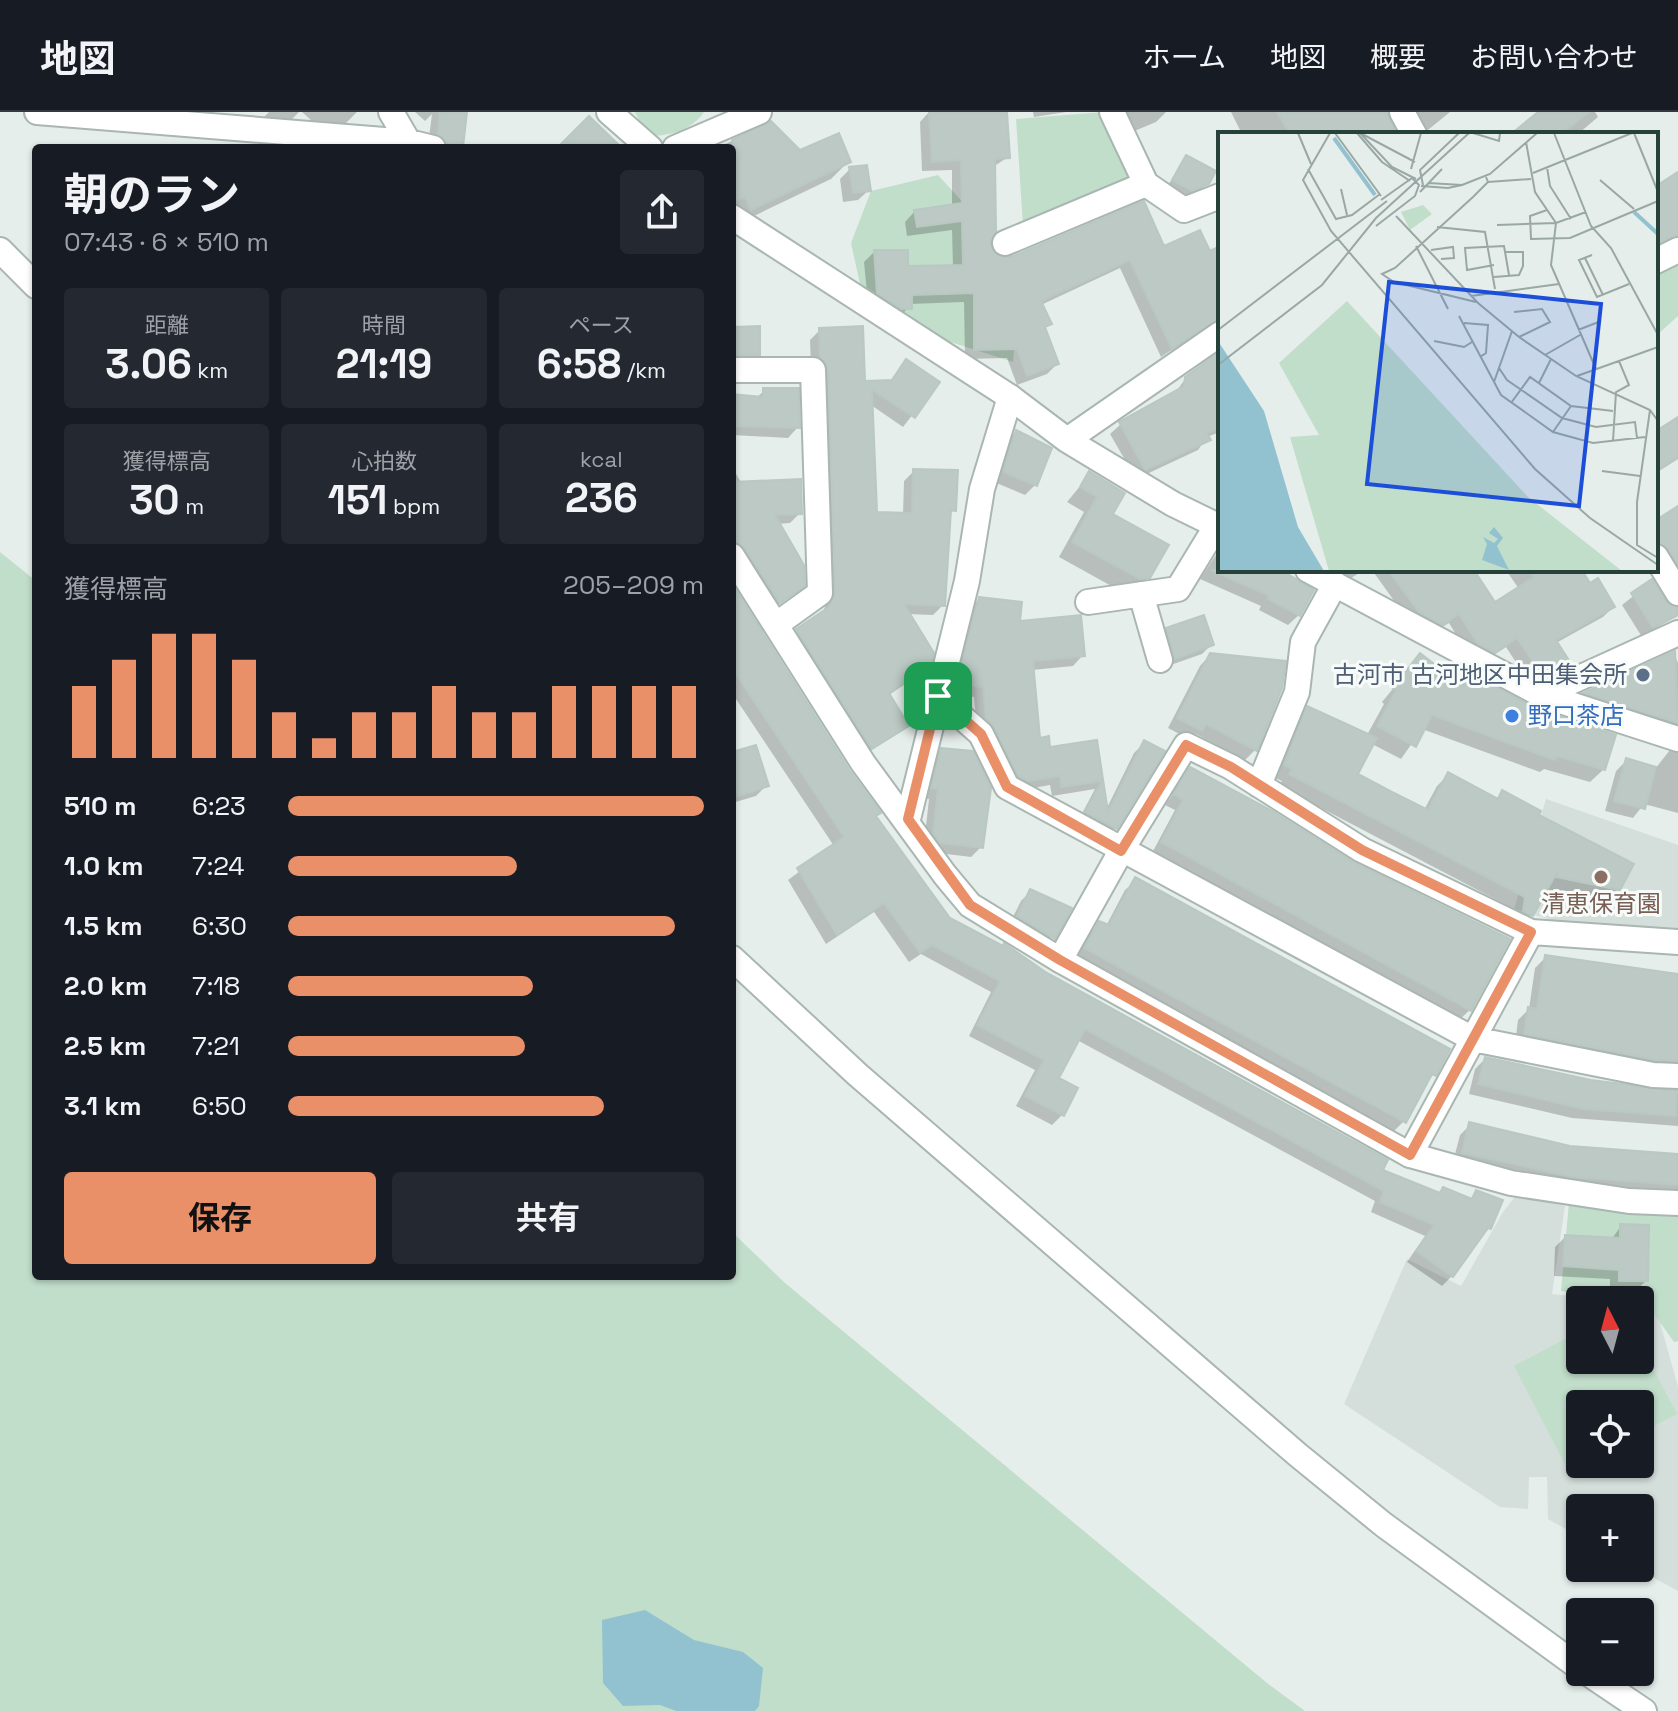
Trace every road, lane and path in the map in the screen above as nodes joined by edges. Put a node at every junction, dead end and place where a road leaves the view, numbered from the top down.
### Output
1 (37, 112) edge
2 (391, 112) edge
3 (609, 112) edge
4 (759, 112) edge
5 (1112, 112) edge
6 (1402, 112) edge
7 (1413, 132) edge
8 (400, 144) edge
9 (410, 144) edge
10 (645, 144) edge
11 (684, 144) edge
12 (1146, 184) junction
13 (1218, 197) edge
14 (736, 220) edge
15 (1005, 243) dead end
16 (0, 250) edge
17 (1678, 250) edge
18 (1658, 260) edge
19 (32, 282) edge
20 (1218, 335) edge
21 (736, 370) edge
22 (1010, 397) junction
23 (1067, 440) junction
24 (1218, 526) edge
25 (1658, 560) edge
26 (736, 562) edge
27 (1312, 572) edge
28 (1335, 584) junction
29 (1678, 593) edge
30 (1141, 594) junction
31 (1088, 602) dead end
32 (777, 624) junction
33 (1678, 633) edge
34 (1160, 660) dead end
35 (1542, 695) junction
36 (938, 696) junction
37 (1678, 739) edge
38 (1259, 785) junction
39 (908, 819) junction
40 (1121, 851) junction
41 (1531, 932) junction
42 (1678, 942) edge
43 (1060, 960) junction
44 (736, 962) edge
45 (1473, 1039) junction
46 (1678, 1076) edge
47 (1410, 1155) junction
48 (1678, 1203) edge
49 (1566, 1658) edge
50 (1607, 1686) edge
51 (1644, 1711) edge

1 - 8 street
2 - 9 street
3 - 10 street
4 - 11 street
5 - 12 street
6 - 7 street
12 - 13 street
12 - 15 street
14 - 22 street
16 - 19 street
17 - 18 street
20 - 23 street
21 - 32 street
22 - 23 street
22 - 36 street
23 - 24 street
24 - 30 street
25 - 29 street
26 - 32 street
27 - 28 street
28 - 35 street
28 - 38 street
30 - 31 street
30 - 34 street
32 - 39 street
33 - 35 street
35 - 37 street
36 - 39 street
36 - 40 street
38 - 40 street
38 - 41 street
39 - 43 street
40 - 43 street
40 - 45 street
41 - 42 street
41 - 45 street
43 - 47 street
44 - 49 street
45 - 46 street
45 - 47 street
47 - 48 street
50 - 51 street

